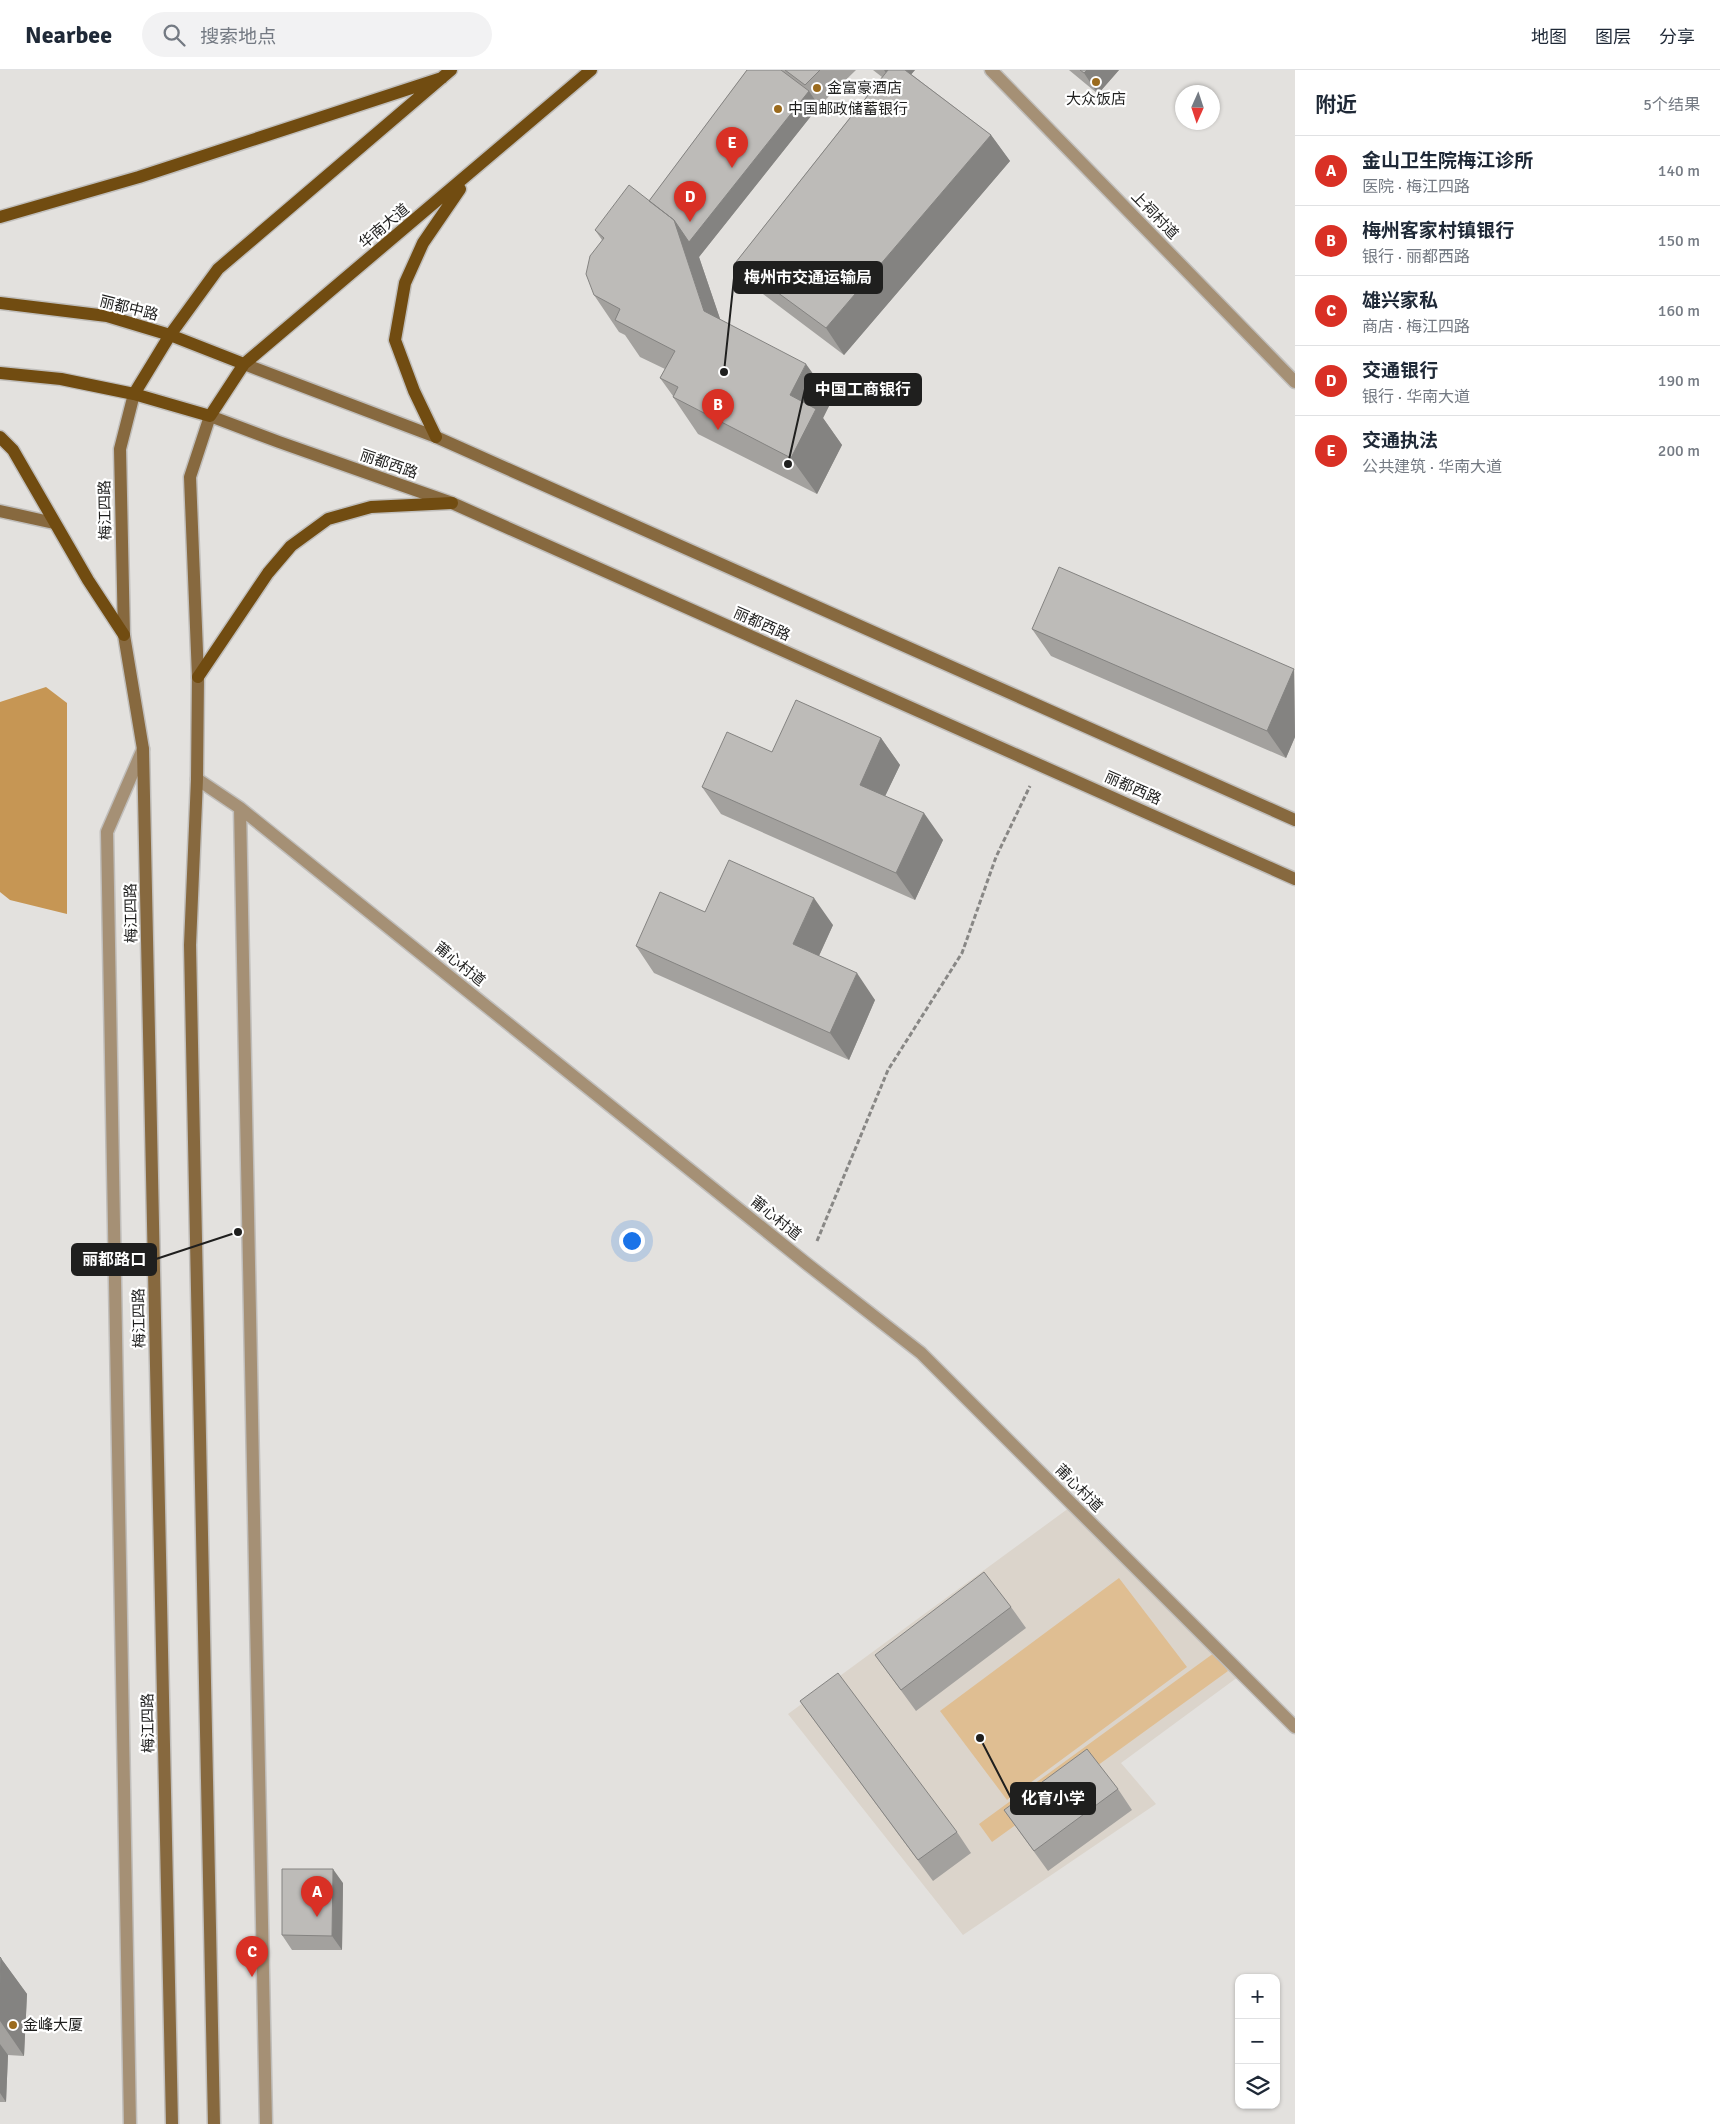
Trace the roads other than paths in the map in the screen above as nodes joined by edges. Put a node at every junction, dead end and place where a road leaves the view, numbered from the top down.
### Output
1 (591, 70) edge
2 (991, 70) edge
3 (446, 74) edge
4 (470, 174) junction
5 (0, 217) edge
6 (0, 303) edge
7 (170, 335) junction
8 (244, 364) junction
9 (0, 374) edge
10 (1295, 382) edge
11 (134, 394) junction
12 (210, 416) junction
13 (0, 437) edge
14 (436, 437) junction
15 (452, 503) junction
16 (0, 511) edge
17 (54, 523) junction
18 (124, 635) junction
19 (198, 677) junction
20 (143, 749) junction
21 (197, 779) junction
22 (240, 808) junction
23 (1295, 820) edge
24 (1295, 879) edge
25 (1295, 1727) edge
26 (130, 2124) edge
27 (172, 2124) edge
28 (214, 2124) edge
29 (266, 2124) edge

1 - 4 main road, 华南大道
2 - 10 street, 上祠村道
3 - 5 main road
3 - 7 main road
4 - 8 main road, 华南大道
4 - 14 main road
6 - 7 main road, 丽都中路
7 - 8 main road, 丽都中路
7 - 11 main road
8 - 12 main road, 华南大道
8 - 14 main road
9 - 11 main road
11 - 12 main road
11 - 18 main road, 梅江四路
12 - 15 main road, 丽都西路
12 - 19 main road
13 - 17 main road
14 - 23 main road
15 - 19 main road
15 - 24 main road, 丽都西路
16 - 17 main road
17 - 18 main road
18 - 20 main road, 梅江四路
19 - 21 main road
20 - 26 street
20 - 27 main road, 梅江四路
21 - 22 street, 莆心村道
21 - 28 main road
22 - 25 street, 莆心村道
22 - 29 street

